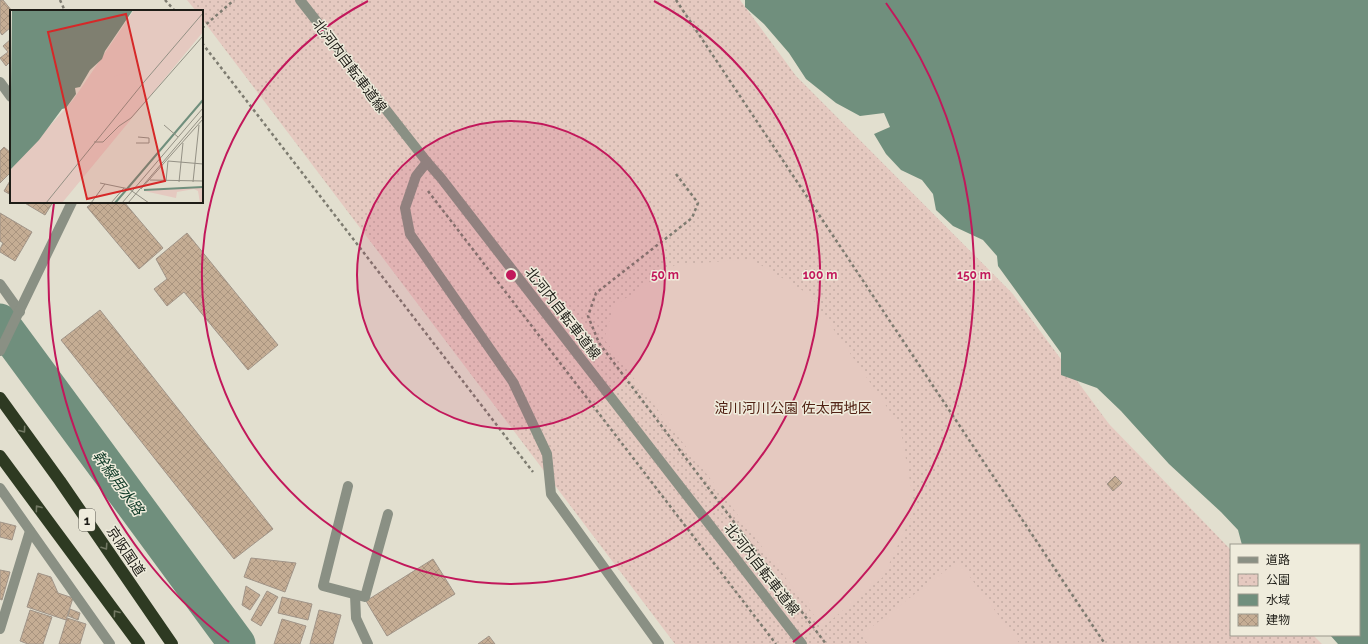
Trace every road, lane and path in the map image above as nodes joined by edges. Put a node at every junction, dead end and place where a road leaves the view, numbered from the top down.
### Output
1 (60, 0) edge
2 (165, 0) edge
3 (234, 0) edge
4 (300, 0) edge
5 (676, 0) edge
6 (65, 10) edge
7 (174, 10) edge
8 (203, 27) edge
9 (203, 45) edge
10 (0, 82) edge
11 (10, 96) edge
12 (427, 162) junction
13 (676, 174) dead end
14 (416, 176) junction
15 (72, 203) edge
16 (0, 284) edge
17 (19, 314) junction
18 (1, 350) edge
19 (0, 398) edge
20 (0, 456) edge
21 (348, 486) dead end
22 (0, 488) edge
23 (551, 494) junction
24 (388, 514) dead end
25 (30, 531) junction
26 (355, 595) junction
27 (0, 629) edge
28 (110, 644) edge
29 (139, 644) edge
30 (172, 644) edge
31 (368, 644) edge
32 (659, 644) edge
33 (776, 644) edge
34 (802, 644) edge
35 (826, 644) edge
36 (1104, 644) edge

1 - 6 path
2 - 7 path
3 - 8 path
4 - 12 street, 北河内自転車道線
5 - 36 path
9 - 23 path
10 - 11 street
12 - 14 street
12 - 34 street, 北河内自転車道線
13 - 35 path
14 - 23 street
14 - 33 path
15 - 17 street
16 - 17 street
17 - 18 street
19 -> 30 highway, 京阪国道 / 1
29 -> 20 highway, 1
21 - 26 street
22 - 25 street
23 - 32 street
24 - 26 street
25 - 27 street
25 - 28 street
26 - 31 street

